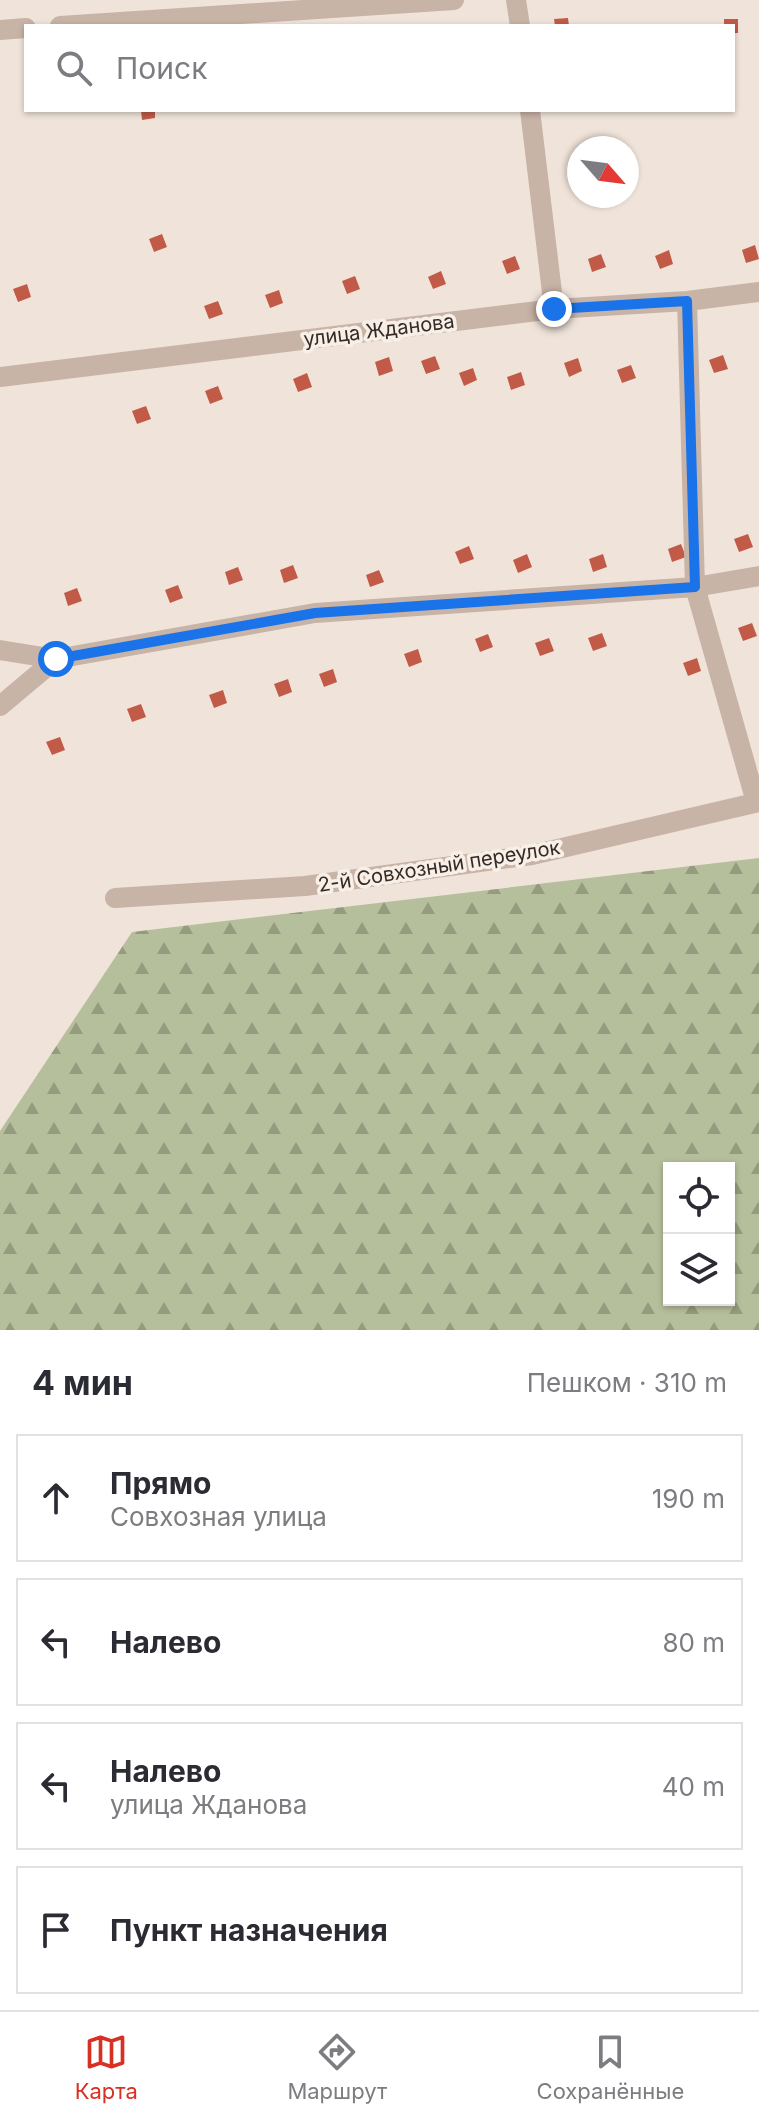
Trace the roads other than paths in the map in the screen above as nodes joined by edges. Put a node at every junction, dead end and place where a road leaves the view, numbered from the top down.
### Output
1 (454, 0) edge
2 (516, 0) edge
3 (90, 24) edge
4 (520, 24) edge
5 (24, 28) edge
6 (0, 30) edge
7 (530, 112) edge
8 (759, 292) edge
9 (687, 301) junction
10 (554, 309) junction
11 (0, 377) edge
12 (759, 576) edge
13 (695, 587) junction
14 (0, 650) edge
15 (56, 659) junction
16 (0, 706) edge
17 (758, 802) edge
18 (115, 898) dead end

1 - 3 street
2 - 4 street
5 - 6 street
7 - 10 street
8 - 9 street, улица Жданова
9 - 10 street, улица Жданова
9 - 13 street
10 - 11 street, улица Жданова
12 - 13 street
13 - 15 street
13 - 17 street
14 - 15 street
15 - 16 street
17 - 18 street, 2-й Совхозный переулок

